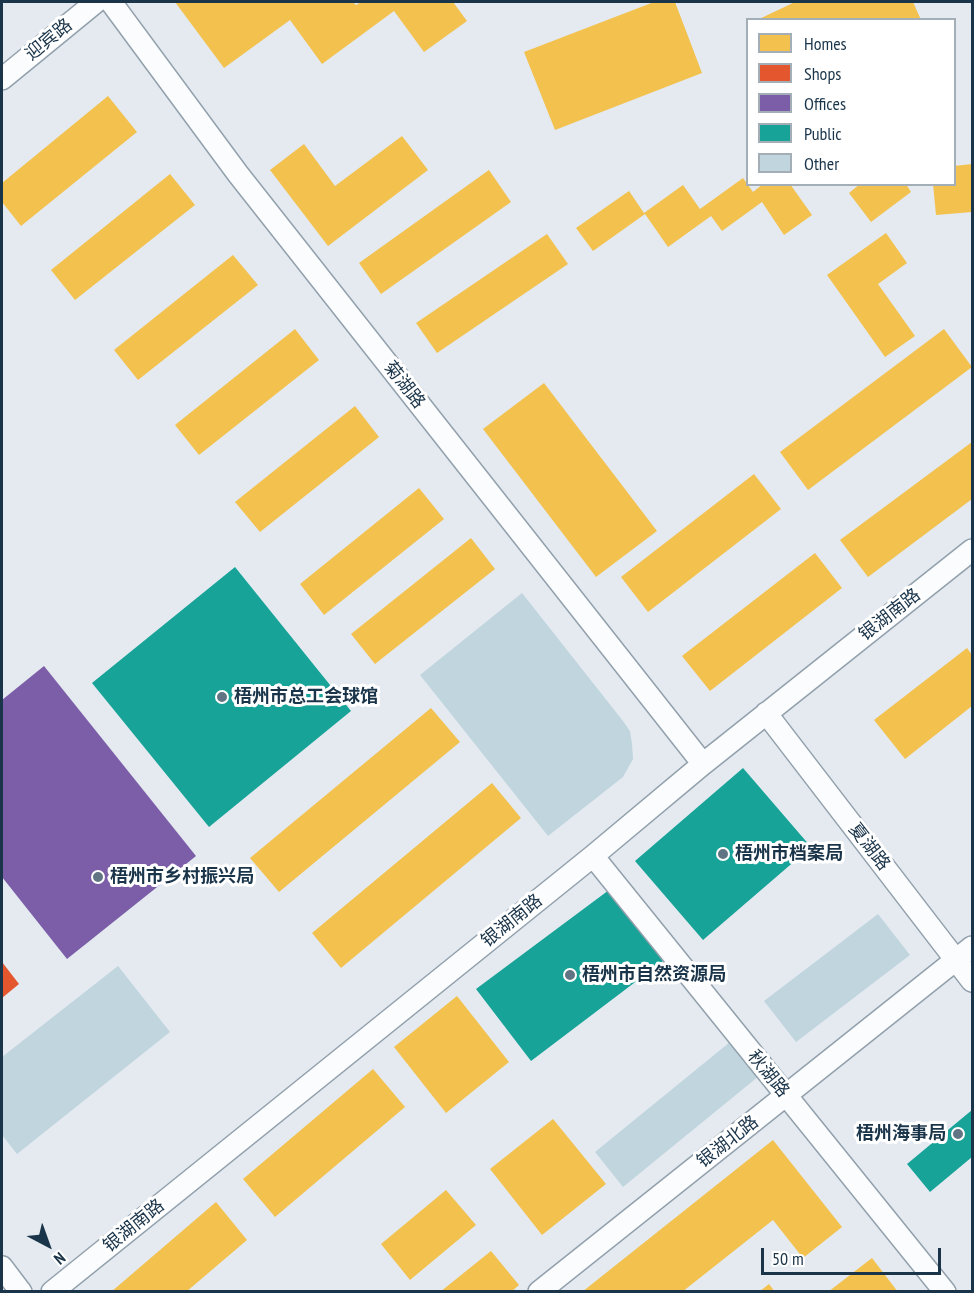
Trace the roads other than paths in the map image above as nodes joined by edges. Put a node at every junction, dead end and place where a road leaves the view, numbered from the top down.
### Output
1 (96, 2) edge
2 (111, 2) edge
3 (2, 79) edge
4 (972, 550) edge
5 (766, 713) junction
6 (703, 764) junction
7 (592, 856) junction
8 (964, 953) edge
9 (972, 981) edge
10 (786, 1096) junction
11 (2, 1267) edge
12 (21, 1292) edge
13 (52, 1292) edge
14 (539, 1292) edge
15 (945, 1292) edge

1 - 3 street, 迎宾路
2 - 6 street, 菊湖路
4 - 5 street, 银湖南路
5 - 6 street, 银湖南路
5 - 8 street, 夏湖路
6 - 7 street, 银湖南路
7 - 10 street, 秋湖路
7 - 13 street, 银湖南路
8 - 9 street, 夏湖路
8 - 10 street, 银湖北路
10 - 14 street, 银湖北路
10 - 15 street, 秋湖路
11 - 12 street

